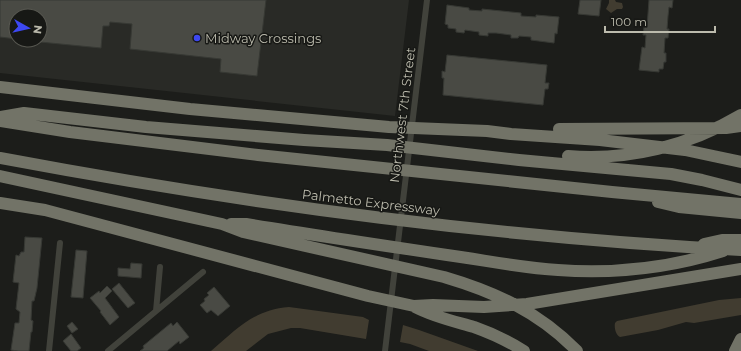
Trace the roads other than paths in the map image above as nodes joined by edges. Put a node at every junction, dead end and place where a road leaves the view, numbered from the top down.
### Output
1 (427, 0) edge
2 (0, 87) edge
3 (741, 115) edge
4 (0, 117) edge
5 (0, 121) edge
6 (741, 126) edge
7 (488, 131) junction
8 (429, 150) junction
9 (0, 158) edge
10 (741, 162) edge
11 (0, 176) edge
12 (741, 190) edge
13 (612, 192) junction
14 (0, 195) edge
15 (0, 203) edge
16 (741, 204) edge
17 (45, 210) junction
18 (741, 213) edge
19 (222, 224) junction
20 (741, 240) edge
21 (60, 243) dead end
22 (741, 246) edge
23 (693, 247) junction
24 (741, 250) edge
25 (160, 267) dead end
26 (741, 270) edge
27 (203, 272) dead end
28 (412, 306) junction
29 (156, 311) junction
30 (741, 339) edge
31 (49, 351) edge
32 (108, 351) edge
33 (385, 351) edge
34 (524, 351) edge
35 (577, 351) edge
36 (735, 351) edge

1 - 33 street, Northwest 7th Street
2 - 7 highway
3 - 8 highway
4 - 8 highway
5 - 13 highway
6 - 7 highway
7 - 10 highway
8 - 12 highway
9 - 23 highway, Palmetto Expressway
11 - 19 highway
13 - 16 highway
13 - 18 highway
14 - 17 highway
15 - 17 highway
17 - 28 highway
19 - 22 highway
19 - 35 highway
20 - 23 highway
21 - 31 street
23 - 24 highway, Palmetto Expressway
25 - 29 street
26 - 28 highway
27 - 29 street
28 - 34 highway
29 - 32 street
30 - 36 highway

